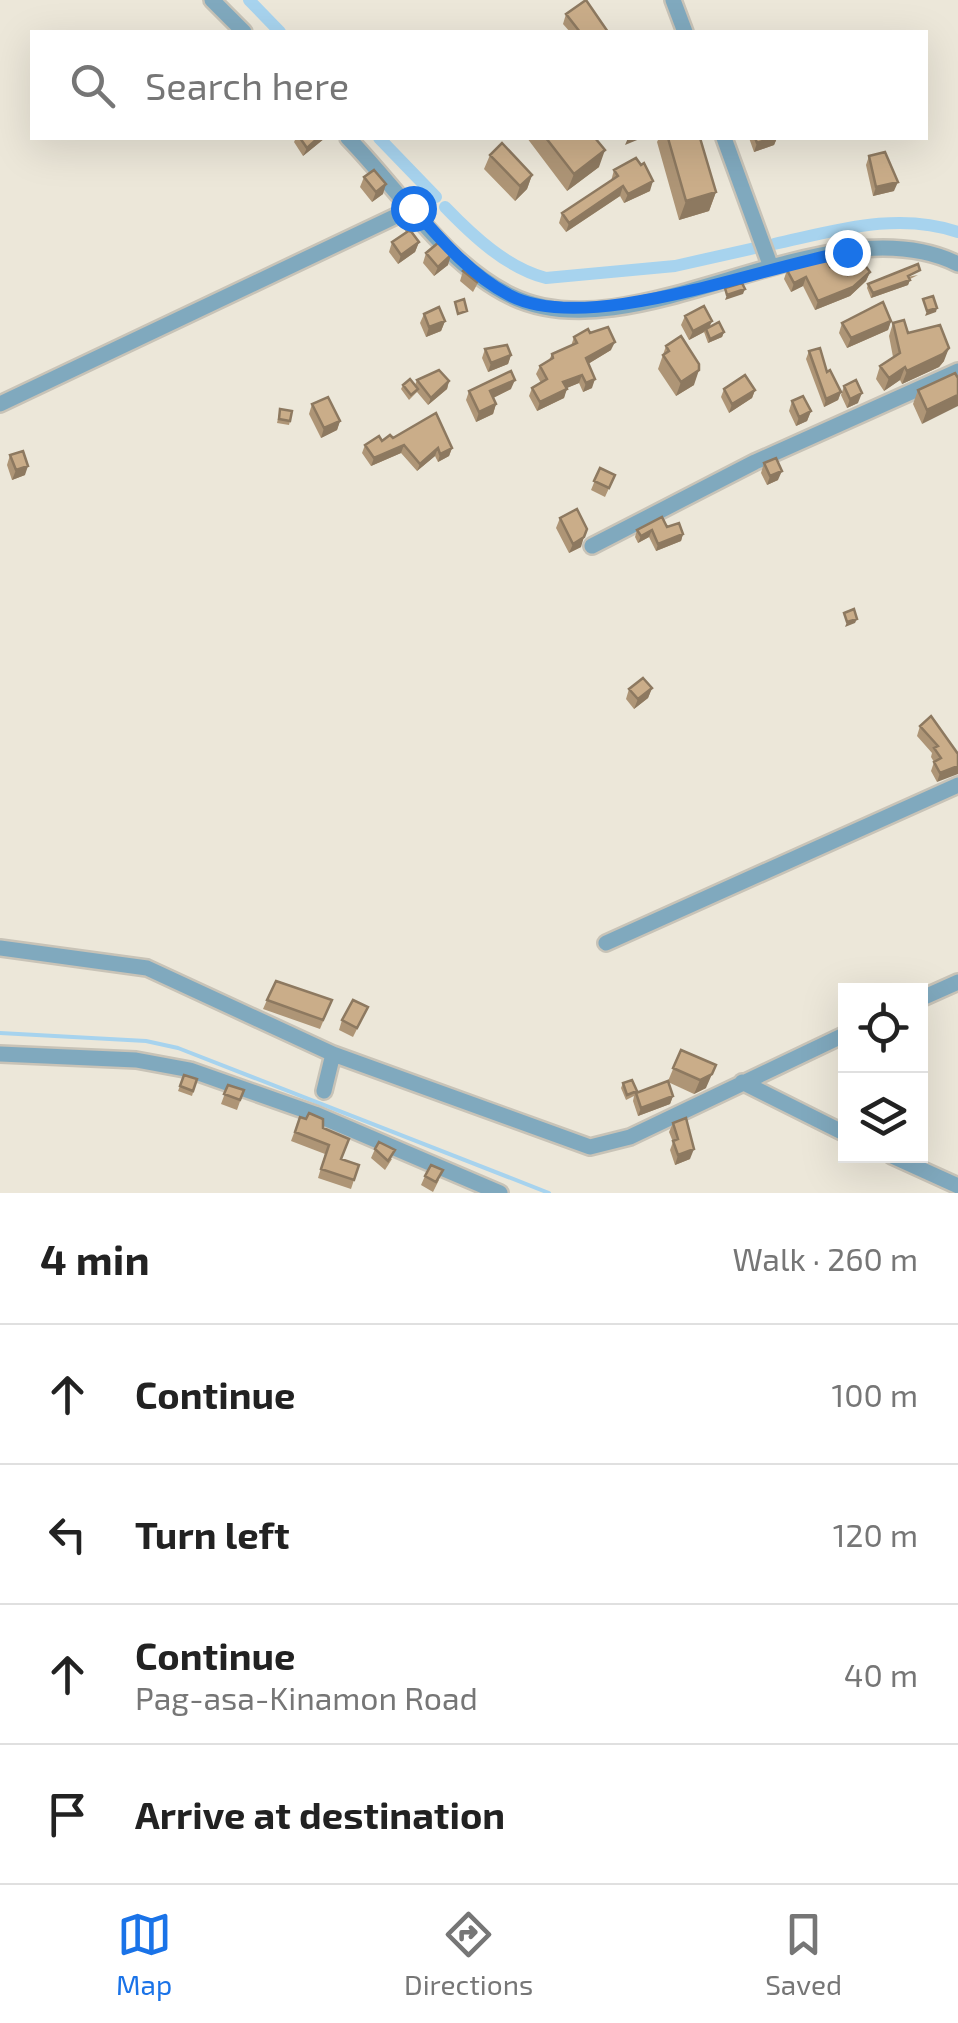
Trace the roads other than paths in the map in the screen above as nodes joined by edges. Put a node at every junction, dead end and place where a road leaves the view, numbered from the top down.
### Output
1 (212, 0) edge
2 (673, 0) edge
3 (242, 30) edge
4 (685, 30) edge
5 (350, 140) edge
6 (725, 140) edge
7 (413, 208) junction
8 (958, 264) edge
9 (771, 266) junction
10 (958, 370) edge
11 (0, 404) edge
12 (592, 546) dead end
13 (958, 785) edge
14 (606, 943) dead end
15 (0, 948) edge
16 (958, 982) edge
17 (928, 995) edge
18 (838, 1038) edge
19 (0, 1054) edge
20 (333, 1054) junction
21 (742, 1082) junction
22 (324, 1092) dead end
23 (838, 1130) edge
24 (907, 1163) edge
25 (958, 1186) edge
26 (500, 1193) edge

1 - 3 street
2 - 4 street
5 - 7 street
6 - 9 street
7 - 9 street
7 - 11 street
8 - 9 street
10 - 12 street
13 - 14 street
15 - 20 street
16 - 17 street
18 - 21 street
19 - 26 street
20 - 21 street
20 - 22 street
21 - 23 street
24 - 25 street

